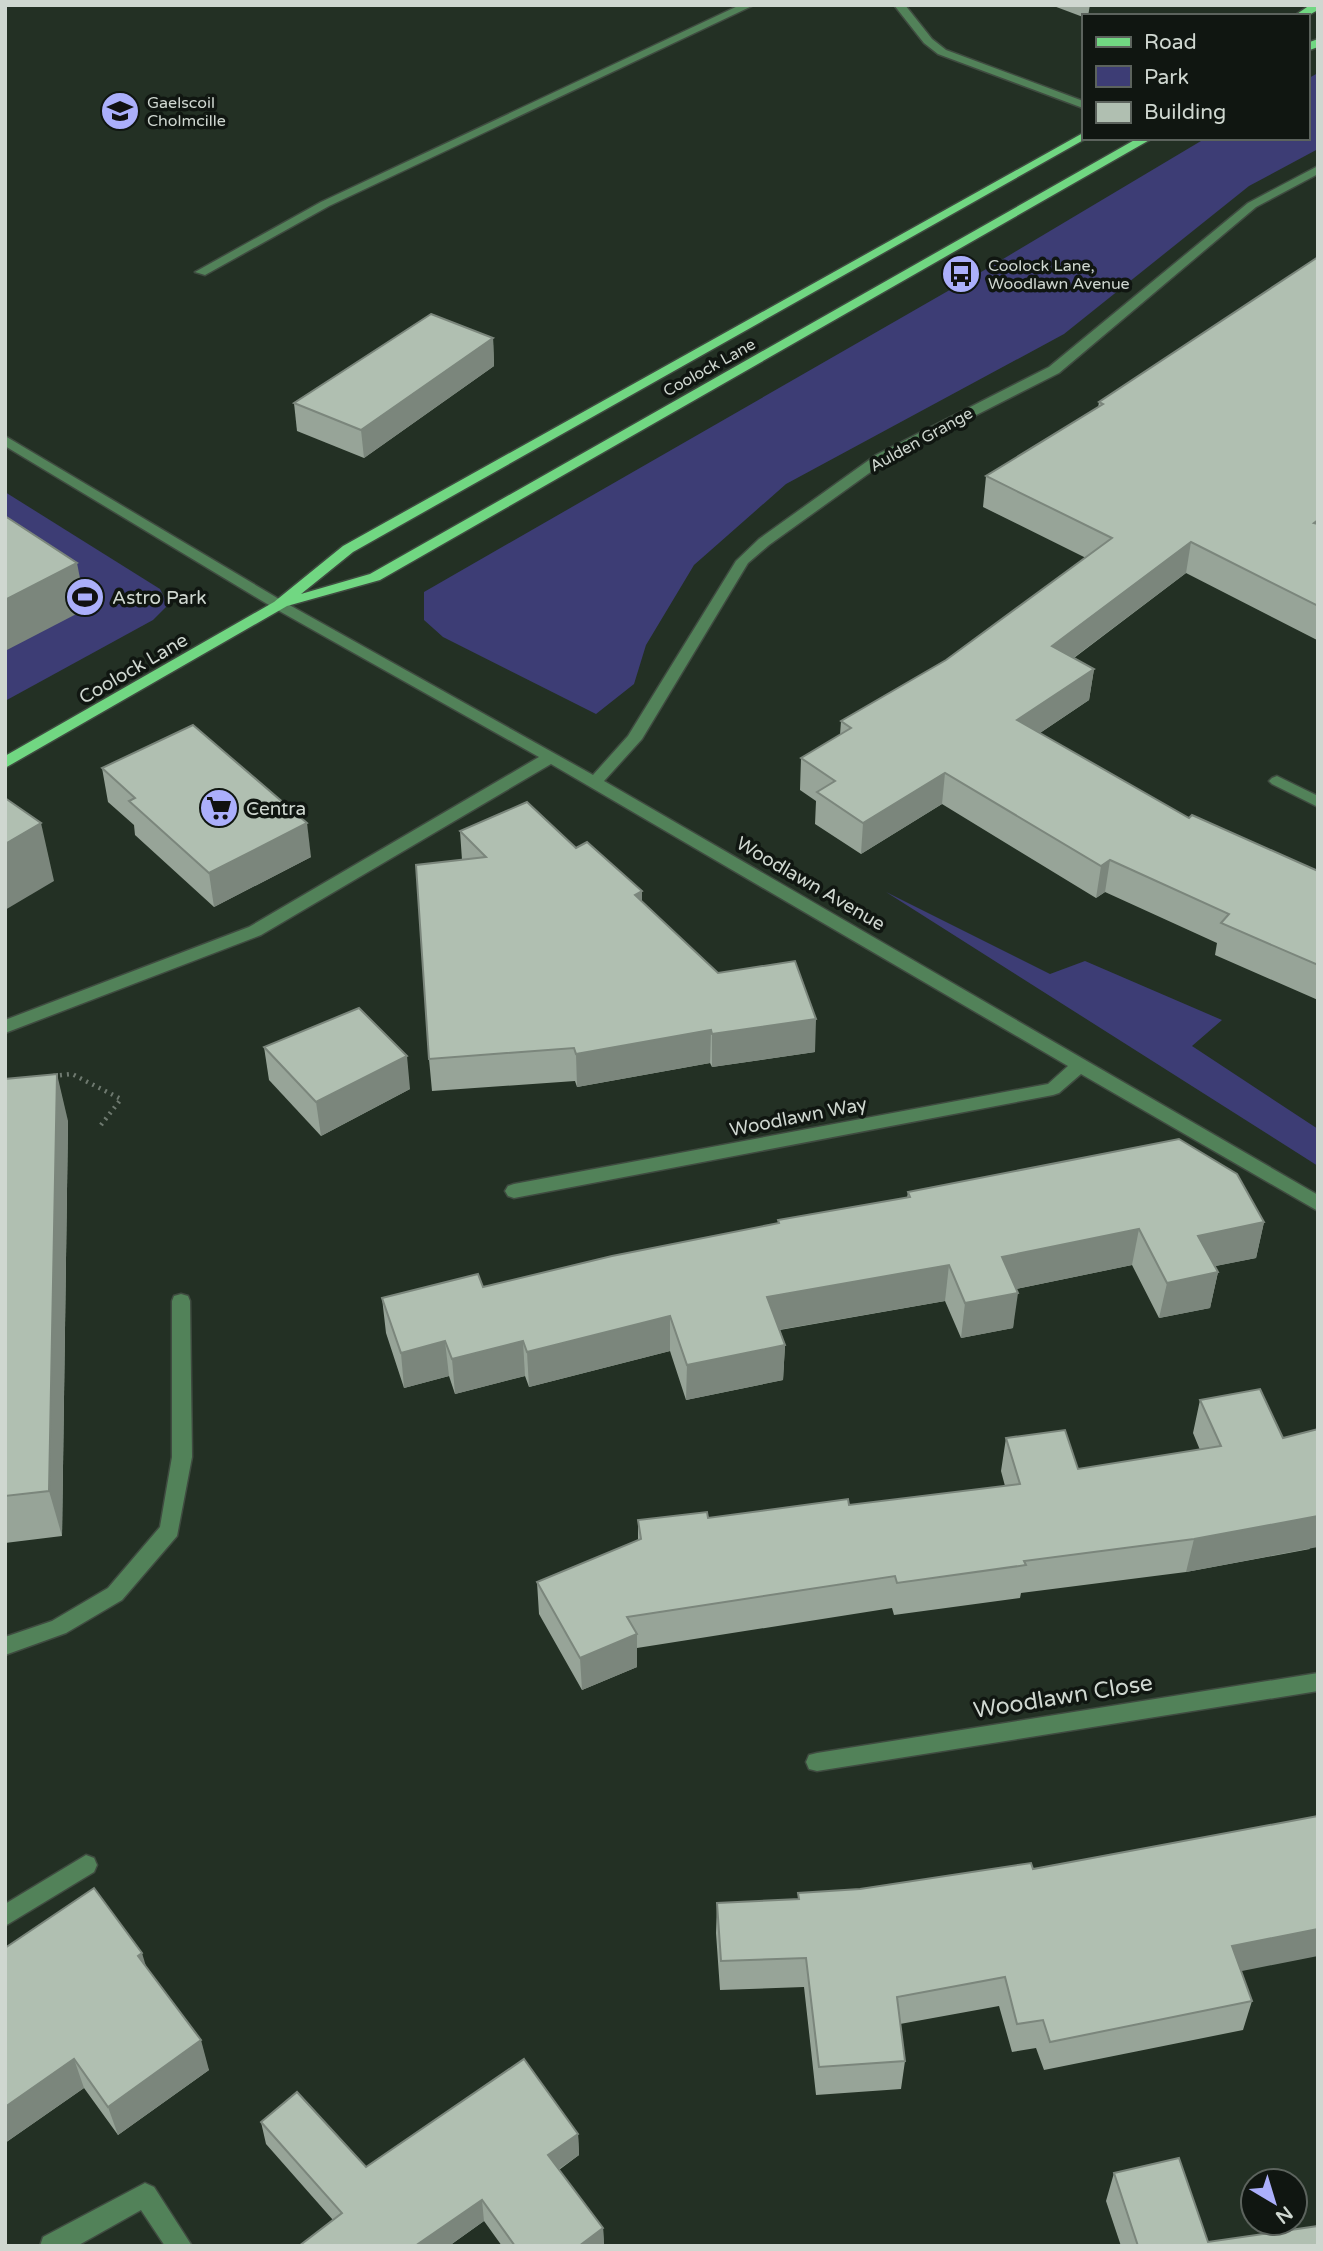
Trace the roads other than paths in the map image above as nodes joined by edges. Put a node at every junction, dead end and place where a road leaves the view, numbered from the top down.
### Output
1 (749, 5) edge
2 (899, 5) edge
3 (1318, 5) edge
4 (1302, 14) edge
5 (1082, 106) edge
6 (1082, 137) edge
7 (1143, 140) edge
8 (1318, 169) edge
9 (201, 272) dead end
10 (5, 440) edge
11 (279, 605) junction
12 (551, 757) junction
13 (5, 764) edge
14 (1277, 781) dead end
15 (595, 782) junction
16 (1318, 802) edge
17 (5, 1027) edge
18 (1081, 1064) junction
19 (514, 1191) dead end
20 (1318, 1204) edge
21 (181, 1301) dead end
22 (5, 1646) edge
23 (1318, 1682) edge
24 (817, 1762) dead end
25 (86, 1865) dead end
26 (5, 1916) edge
27 (52, 2246) edge
28 (180, 2246) edge

1 - 9 street
2 - 5 street
3 - 4 main road
6 - 11 main road, Coolock Lane
7 - 11 main road, Coolock Lane
8 - 15 street, Aulden Grange
10 - 11 street, Woodlawn Avenue
11 - 12 street, Woodlawn Avenue
11 - 13 main road, Coolock Lane
12 - 15 street, Woodlawn Avenue
12 - 17 street
14 - 16 street
15 - 18 street, Woodlawn Avenue
18 - 19 street, Woodlawn Way
18 - 20 street, Woodlawn Avenue
21 - 22 street
23 - 24 street, Woodlawn Close
25 - 26 street
27 - 28 street

